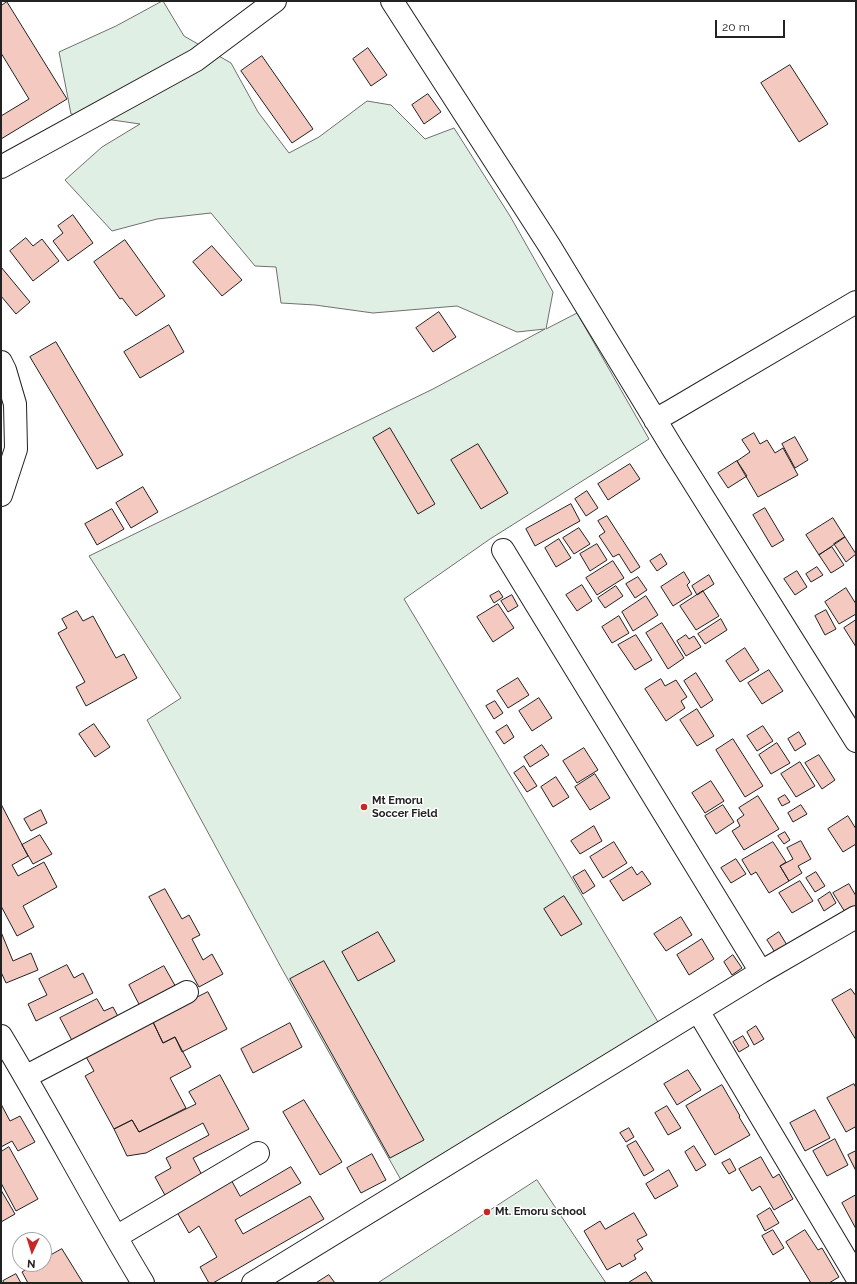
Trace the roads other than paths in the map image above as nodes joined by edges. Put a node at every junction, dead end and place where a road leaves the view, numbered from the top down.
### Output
1 (275, 1) edge
2 (392, 1) edge
3 (1, 167) edge
4 (856, 302) edge
5 (1, 362) edge
6 (655, 420) junction
7 (1, 495) edge
8 (503, 550) dead end
9 (856, 741) edge
10 (856, 917) edge
11 (761, 972) junction
12 (187, 992) dead end
13 (698, 1011) junction
14 (1, 1036) edge
15 (26, 1077) junction
16 (258, 1153) dead end
17 (116, 1237) junction
18 (856, 1276) edge
19 (144, 1283) edge
20 (253, 1283) edge

1 - 3 street
2 - 6 street
4 - 6 street
5 - 7 street
6 - 9 street
8 - 11 street
10 - 11 street
11 - 13 street
12 - 15 street
13 - 18 street
13 - 20 street
14 - 15 street
15 - 17 street
16 - 17 street
17 - 19 street

